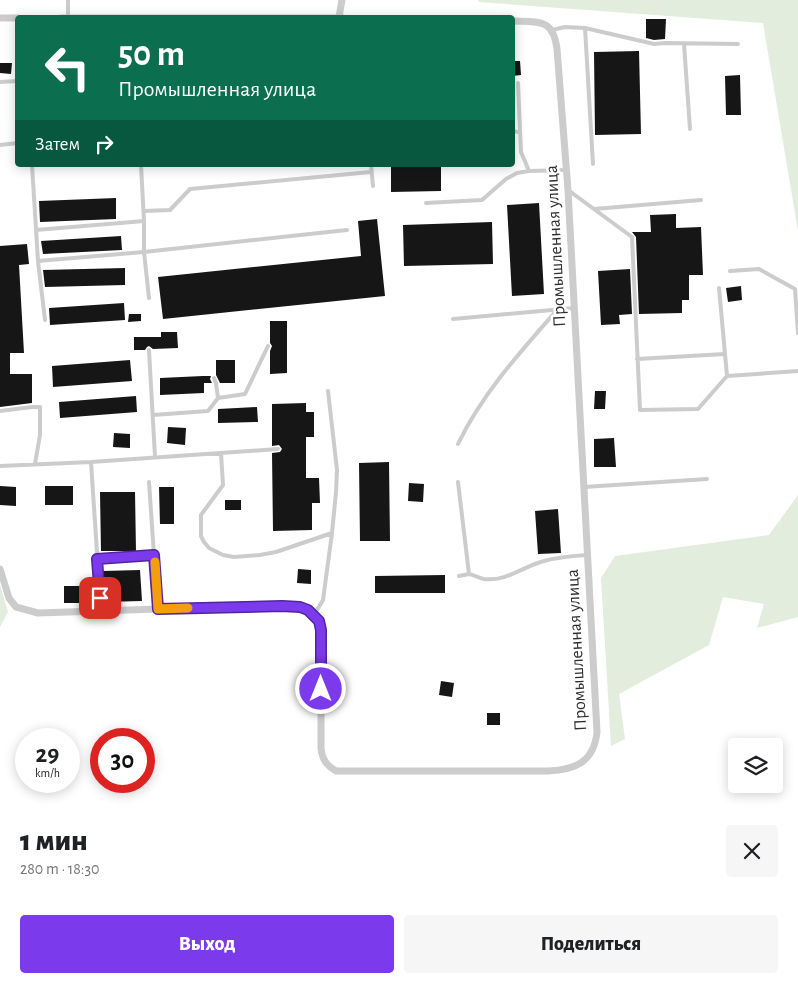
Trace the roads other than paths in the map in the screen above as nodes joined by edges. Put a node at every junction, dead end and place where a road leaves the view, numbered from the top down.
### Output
1 (68, 0) edge
2 (342, 0) edge
3 (68, 15) edge
4 (339, 15) edge
5 (0, 18) edge
6 (15, 18) edge
7 (515, 21) edge
8 (585, 28) junction
9 (552, 30) junction
10 (684, 44) junction
11 (738, 44) dead end
12 (15, 81) edge
13 (0, 82) edge
14 (518, 83) dead end
15 (690, 129) dead end
16 (515, 131) edge
17 (520, 133) junction
18 (15, 143) edge
19 (0, 145) edge
20 (594, 164) dead end
21 (32, 167) edge
22 (141, 167) edge
23 (371, 167) edge
24 (566, 170) junction
25 (529, 171) junction
26 (371, 172) junction
27 (373, 186) dead end
28 (568, 190) junction
29 (701, 200) dead end
30 (426, 203) dead end
31 (594, 209) junction
32 (144, 211) junction
33 (144, 221) junction
34 (36, 230) junction
35 (347, 230) dead end
36 (144, 252) junction
37 (38, 261) junction
38 (730, 271) dead end
39 (719, 288) dead end
40 (150, 298) dead end
41 (574, 308) junction
42 (557, 310) junction
43 (453, 319) dead end
44 (45, 320) dead end
45 (798, 333) edge
46 (268, 346) dead end
47 (149, 350) dead end
48 (725, 354) junction
49 (637, 359) junction
50 (798, 371) edge
51 (727, 376) junction
52 (214, 378) dead end
53 (328, 391) dead end
54 (218, 398) junction
55 (0, 411) edge
56 (153, 415) junction
57 (458, 444) dead end
58 (278, 450) dead end
59 (221, 453) junction
60 (155, 457) junction
61 (91, 462) junction
62 (35, 464) junction
63 (0, 466) edge
64 (707, 479) dead end
65 (149, 482) dead end
66 (458, 482) dead end
67 (584, 487) junction
68 (332, 533) junction
69 (154, 555) junction
70 (588, 555) junction
71 (97, 559) junction
72 (0, 569) edge
73 (469, 574) junction
74 (459, 576) dead end
75 (100, 598) dead end
76 (158, 609) junction
77 (314, 615) junction

1 - 3 lane
2 - 4 street
5 - 6 street
7 - 9 street
8 - 9 lane
8 - 10 lane
8 - 20 lane
9 - 24 street, Промышленная улица
10 - 11 lane
10 - 15 lane
12 - 13 lane
14 - 17 lane
16 - 17 lane
17 - 25 lane
18 - 19 lane
21 - 34 lane
22 - 32 lane
23 - 26 lane
24 - 25 lane
24 - 28 street, Промышленная улица
25 - 30 lane
26 - 27 lane
26 - 32 lane
28 - 31 lane
28 - 41 street, Промышленная улица
29 - 31 lane
31 - 49 lane
32 - 33 lane
33 - 34 lane
33 - 36 lane
34 - 37 lane
35 - 36 lane
36 - 37 lane
36 - 40 lane
37 - 44 lane
38 - 45 lane
39 - 48 lane
41 - 42 lane
41 - 67 street, Промышленная улица
42 - 43 lane
42 - 57 lane
46 - 54 lane
47 - 56 lane
48 - 49 lane
48 - 51 lane
49 - 51 lane
50 - 51 lane
52 - 54 lane
53 - 68 lane
54 - 56 lane
55 - 62 lane
56 - 60 lane
58 - 59 lane
59 - 60 lane
59 - 68 lane
60 - 61 lane
61 - 62 lane
61 - 71 lane
62 - 63 lane
64 - 67 lane
65 - 69 lane
66 - 73 lane
67 - 70 street, Промышленная улица
68 - 77 lane
69 - 71 lane
69 - 76 lane
70 - 73 lane
70 - 77 street, Промышленная улица
71 - 75 lane
72 - 76 street
73 - 74 lane
76 - 77 street

